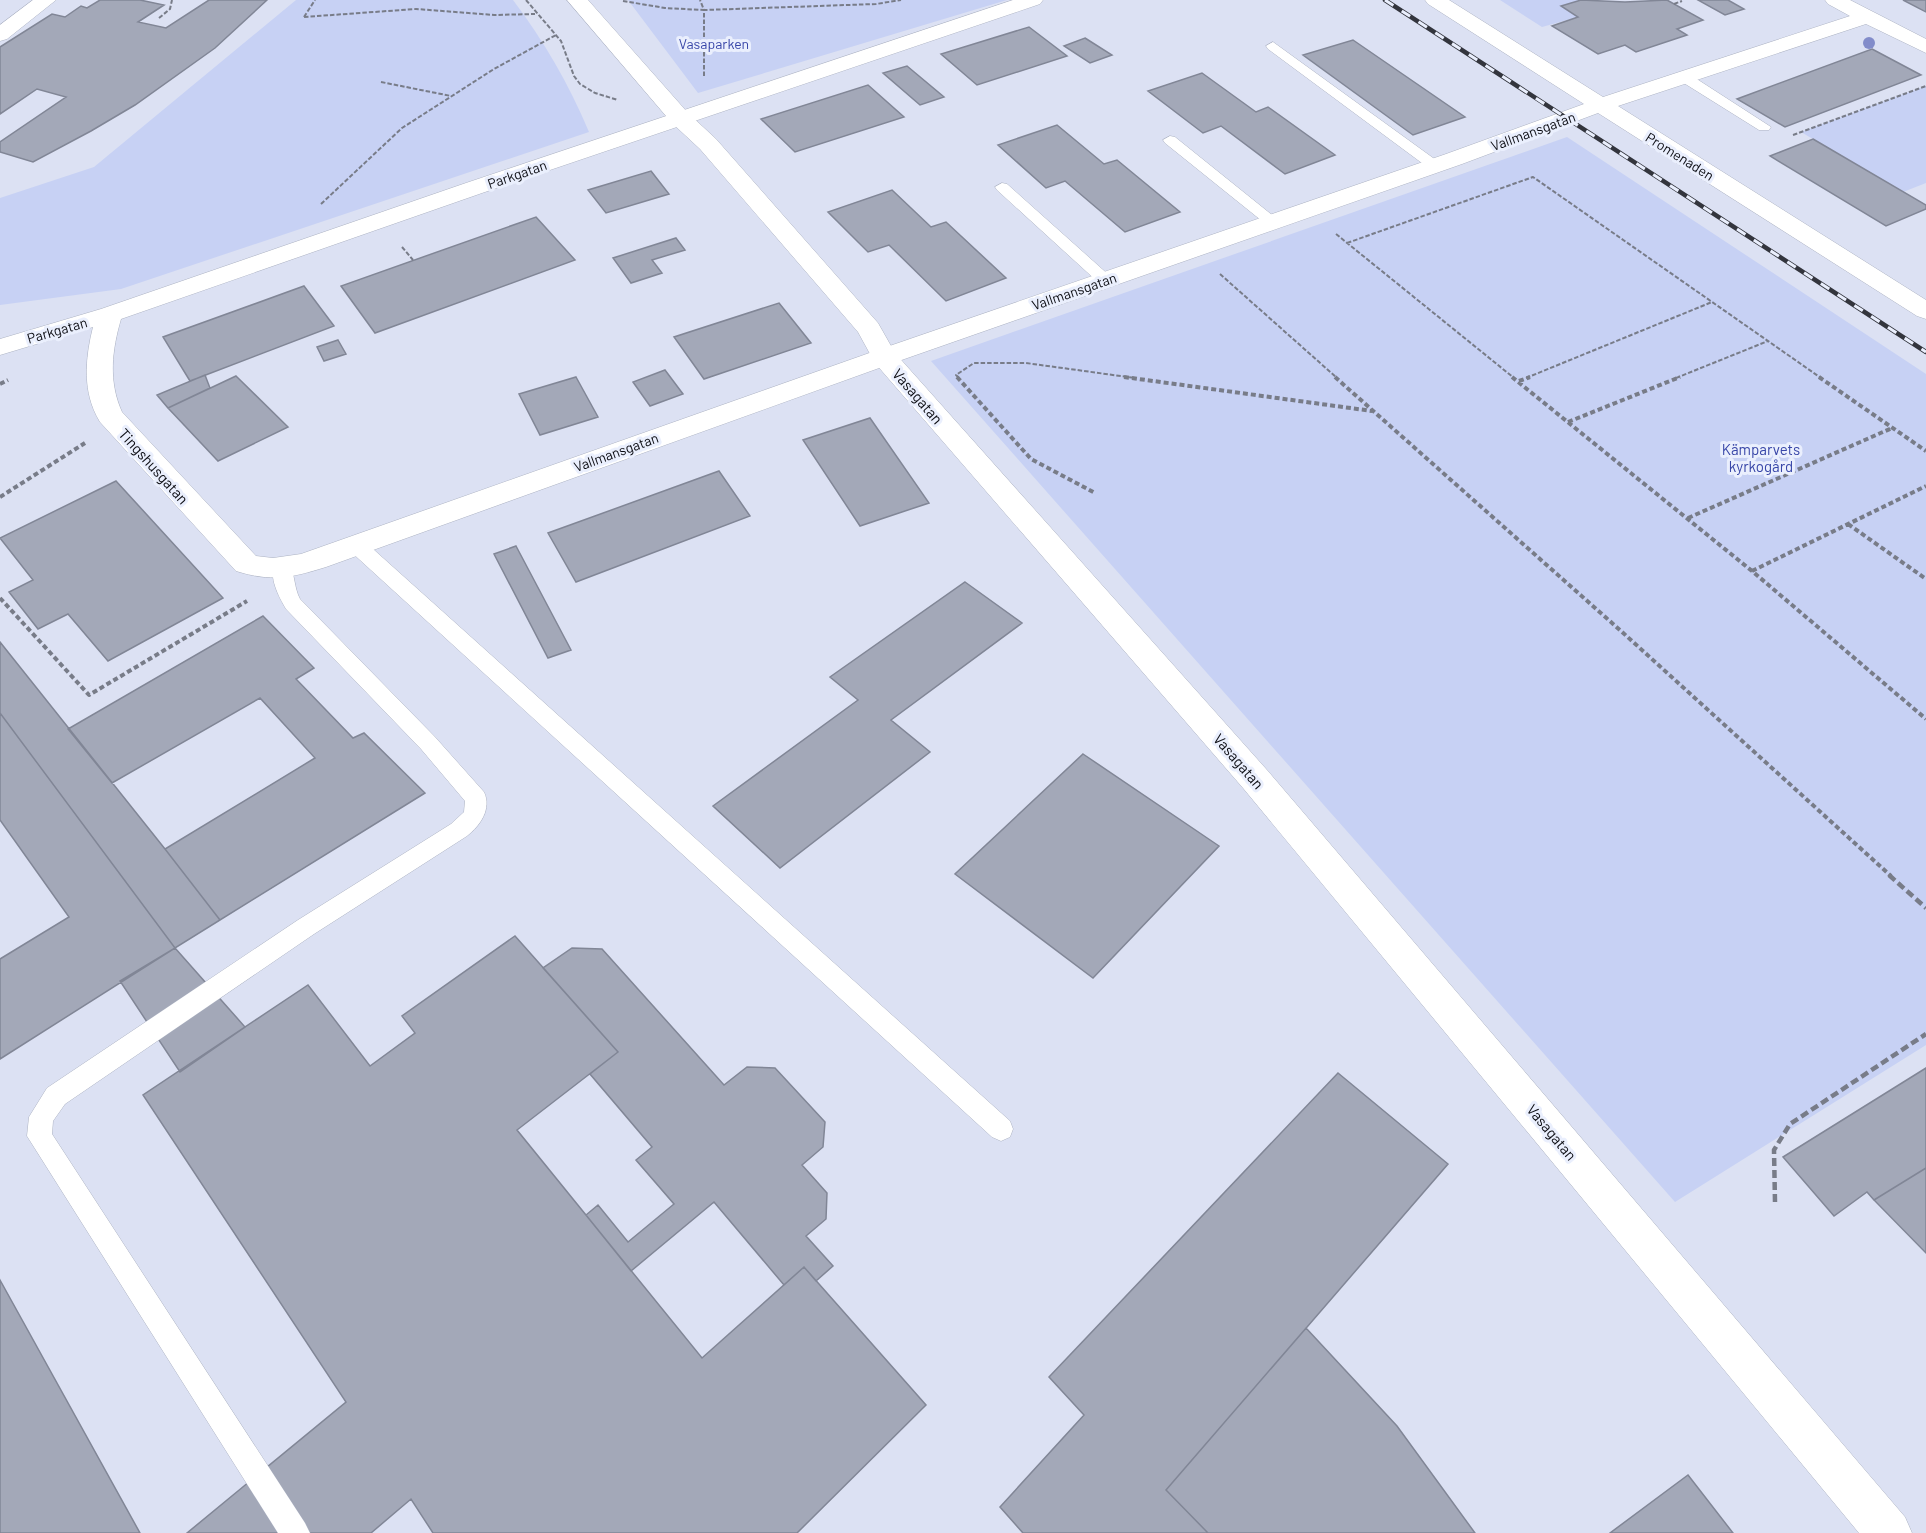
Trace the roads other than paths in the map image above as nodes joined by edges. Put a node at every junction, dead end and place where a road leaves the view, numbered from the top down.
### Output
1 (46, 0) edge
2 (577, 0) edge
3 (1033, 0) edge
4 (1435, 0) edge
5 (1835, 0) edge
6 (1867, 17) junction
7 (0, 35) edge
8 (1273, 46) dead end
9 (1926, 46) edge
10 (1684, 77) junction
11 (1600, 105) junction
12 (680, 118) junction
13 (1764, 128) dead end
14 (1170, 140) dead end
15 (1435, 166) junction
16 (1002, 187) dead end
17 (1272, 222) junction
18 (1105, 280) junction
19 (1926, 311) edge
20 (110, 315) junction
21 (0, 347) edge
22 (884, 357) junction
23 (356, 546) junction
24 (283, 573) junction
25 (1001, 1129) dead end
26 (295, 1533) edge
27 (1889, 1533) edge

1 - 7 street
2 - 12 street, Vasagatan
3 - 12 street, Parkgatan
4 - 11 street, Promenaden
5 - 6 street
6 - 9 street
6 - 10 street, Vallmansgatan
8 - 15 lane
10 - 11 street, Vallmansgatan
10 - 13 lane
11 - 15 street, Vallmansgatan
11 - 19 street, Promenaden
12 - 20 street, Parkgatan
12 - 22 street, Vasagatan
14 - 17 lane
15 - 17 street, Vallmansgatan
16 - 18 lane
17 - 18 street, Vallmansgatan
18 - 22 street, Vallmansgatan
20 - 21 street, Parkgatan
20 - 24 street, Tingshusgatan
22 - 23 street, Vallmansgatan
22 - 27 street, Vasagatan
23 - 24 street, Vallmansgatan
23 - 25 lane
24 - 26 lane

